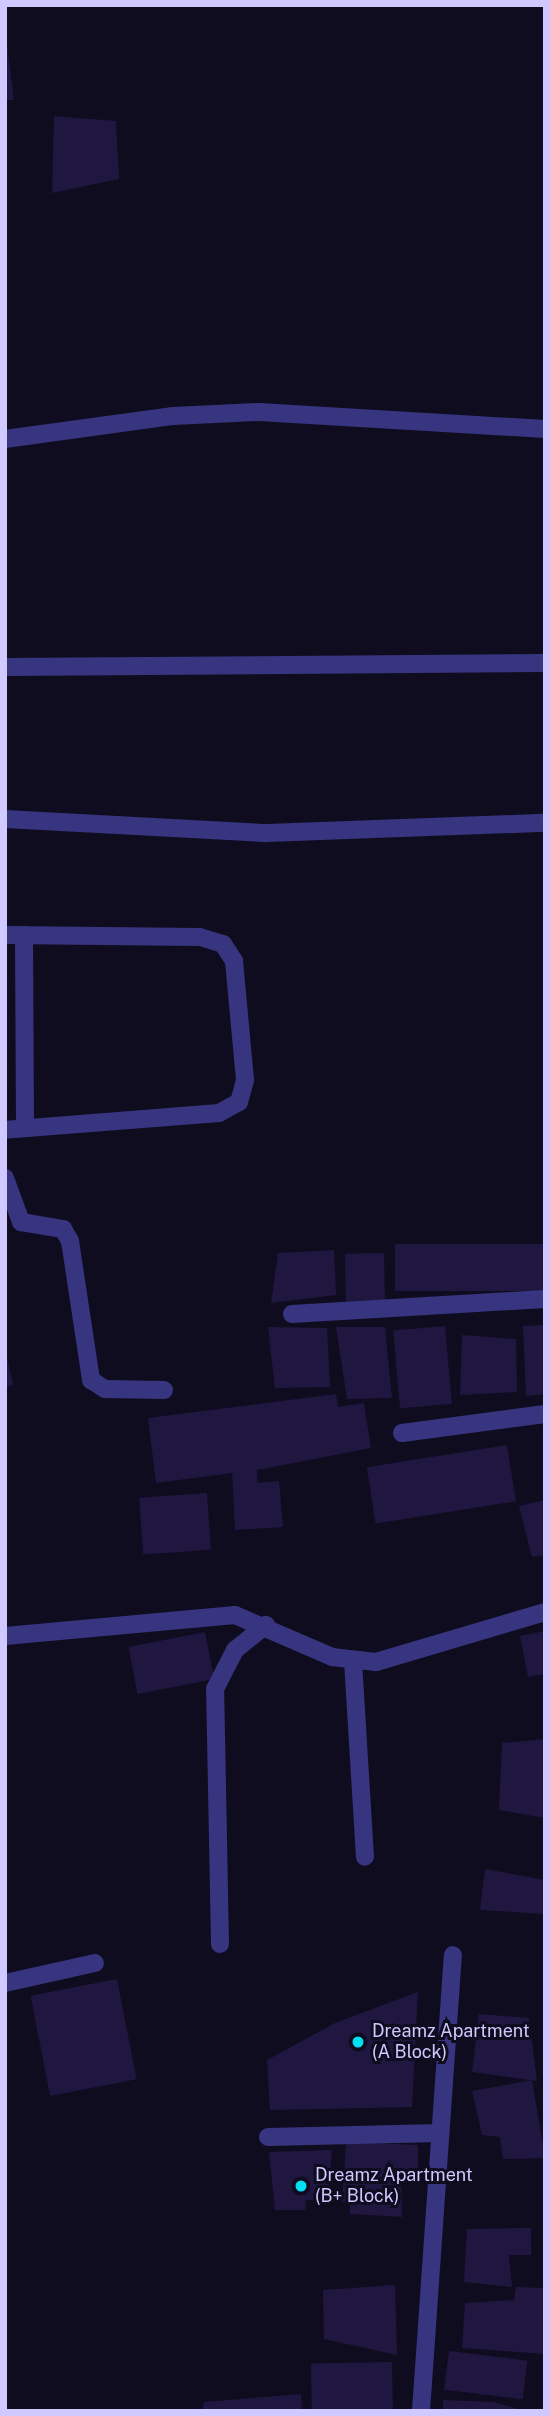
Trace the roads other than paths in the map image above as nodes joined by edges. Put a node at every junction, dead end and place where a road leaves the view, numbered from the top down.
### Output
1 (545, 429) edge
2 (5, 439) edge
3 (545, 663) edge
4 (5, 667) edge
5 (5, 819) edge
6 (545, 823) edge
7 (5, 935) edge
8 (24, 935) junction
9 (25, 1124) junction
10 (5, 1130) edge
11 (5, 1178) edge
12 (545, 1299) edge
13 (292, 1314) dead end
14 (164, 1390) dead end
15 (545, 1414) edge
16 (402, 1433) dead end
17 (545, 1612) edge
18 (266, 1625) junction
19 (5, 1636) edge
20 (353, 1661) junction
21 (365, 1857) dead end
22 (220, 1944) dead end
23 (453, 1955) dead end
24 (95, 1964) dead end
25 (5, 1983) edge
26 (440, 2133) junction
27 (268, 2137) dead end
28 (421, 2411) edge

1 - 2 street
3 - 4 street
5 - 6 street
7 - 8 street
8 - 9 street
8 - 9 street
9 - 10 street
11 - 14 street
12 - 13 street
15 - 16 street
17 - 20 street
18 - 19 street
18 - 20 street
18 - 22 street
20 - 21 street
23 - 26 street
24 - 25 street
26 - 27 street
26 - 28 street

